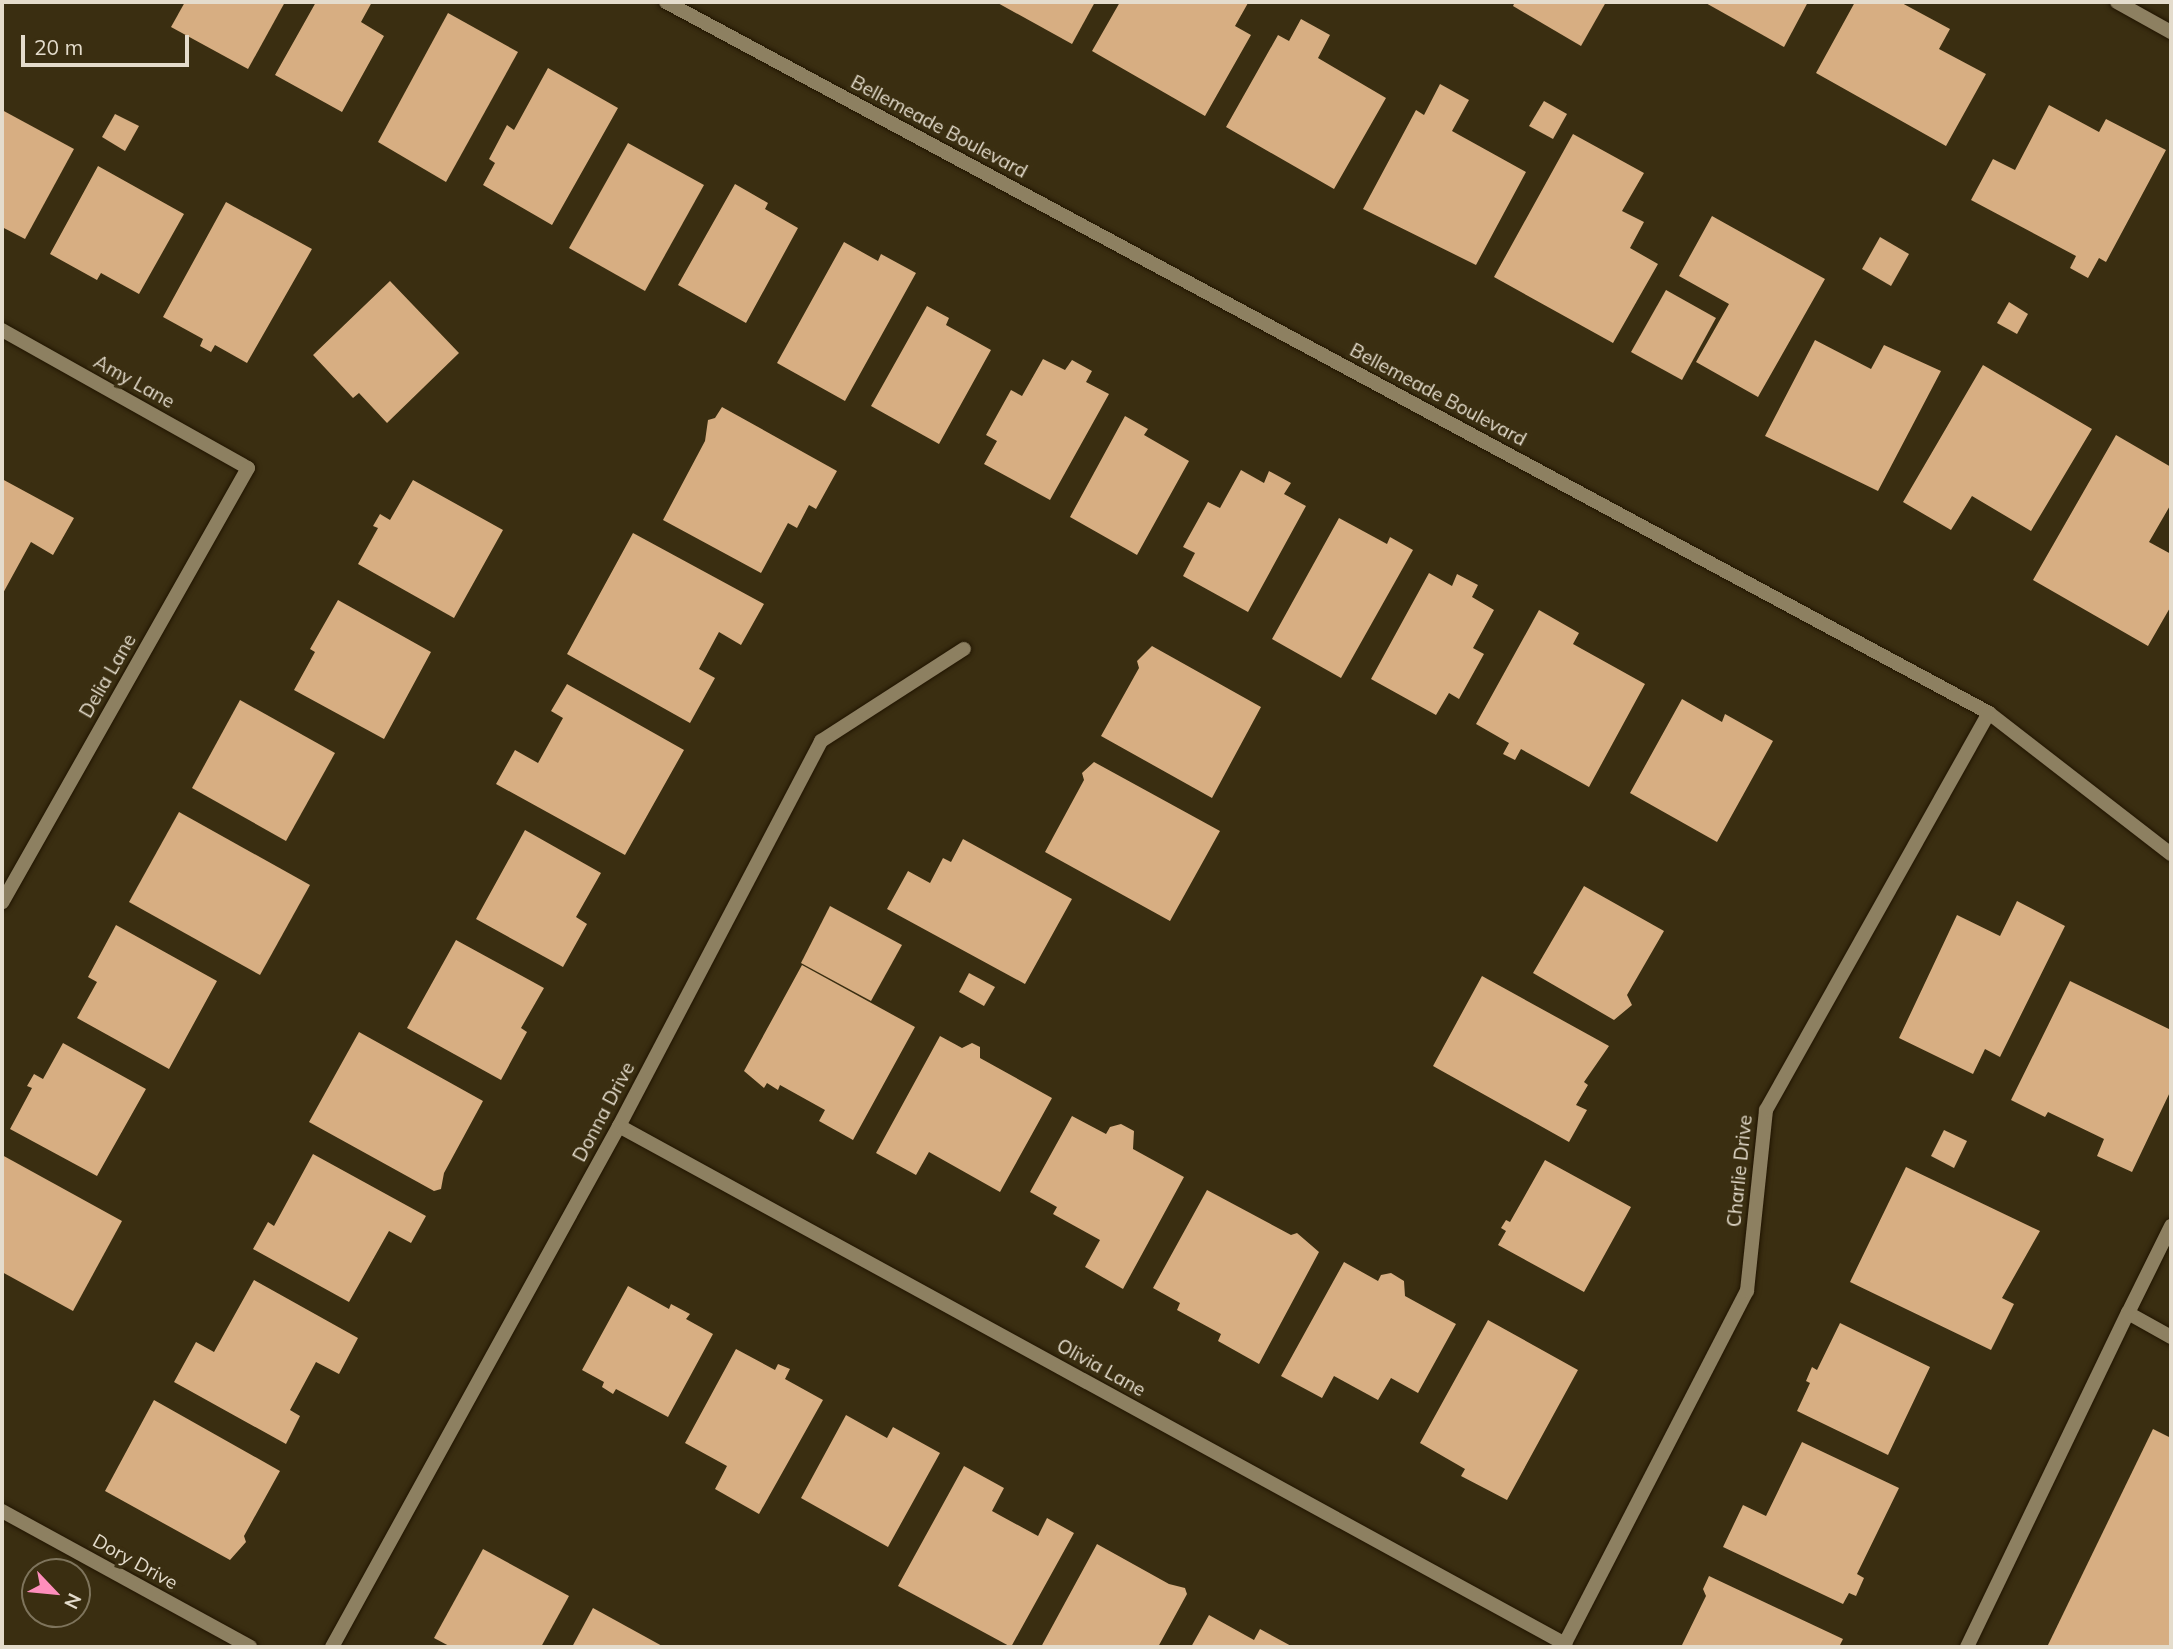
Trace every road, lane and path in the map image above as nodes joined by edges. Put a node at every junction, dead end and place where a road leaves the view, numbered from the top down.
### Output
1 (666, 2) edge
2 (2117, 2) edge
3 (2171, 32) edge
4 (2, 330) edge
5 (248, 468) joint
6 (964, 649) dead end
7 (1989, 713) junction
8 (2171, 854) edge
9 (2, 902) edge
10 (619, 1126) junction
11 (2171, 1226) edge
12 (2128, 1313) junction
13 (2171, 1337) edge
14 (2, 1511) edge
15 (1564, 1646) edge
16 (250, 1647) edge
17 (332, 1647) edge
18 (1967, 1647) edge

1 - 7 street, Bellemeade Boulevard
2 - 3 street
4 - 5 street, Amy Lane
5 - 9 street, Delia Lane
6 - 10 street, Donna Drive
7 - 8 street, Bellemeade Boulevard
7 - 15 street, Charlie Drive
10 - 15 street, Olivia Lane
10 - 17 street, Donna Drive
11 - 12 street
12 - 13 street
12 - 18 street
14 - 16 street, Dory Drive

